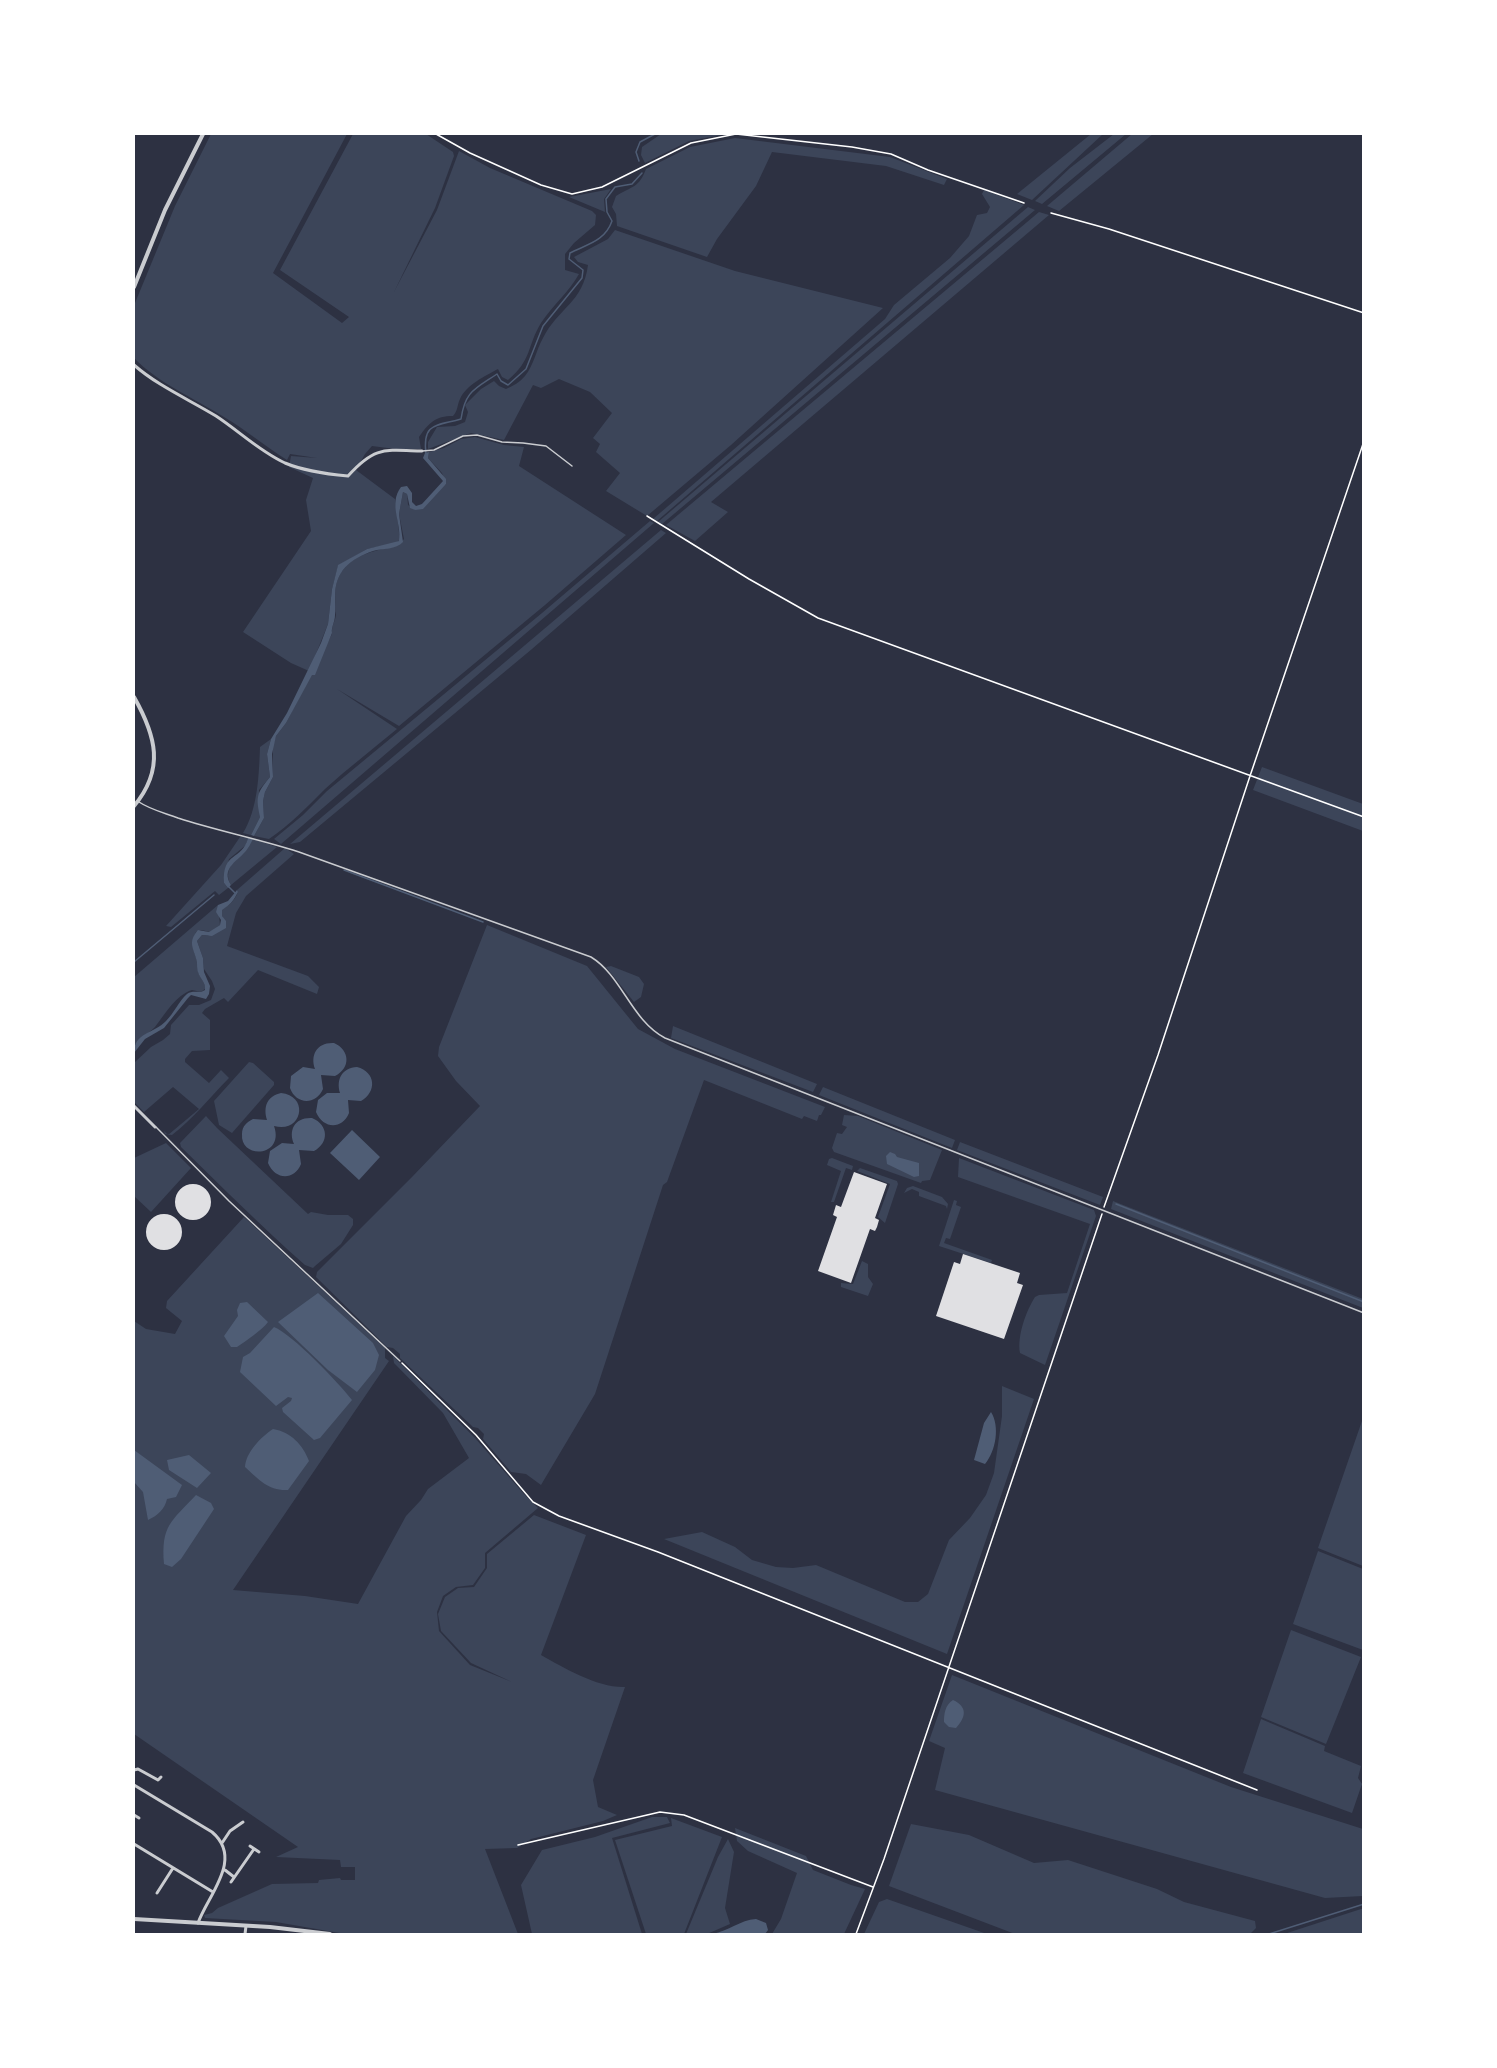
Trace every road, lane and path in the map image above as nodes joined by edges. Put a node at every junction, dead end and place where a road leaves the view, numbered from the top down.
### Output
1 (203, 134) edge
2 (436, 134) edge
3 (1024, 203) dead end
4 (1051, 213) dead end
5 (134, 287) edge
6 (1364, 313) edge
7 (134, 365) edge
8 (1364, 441) edge
9 (422, 452) joint
10 (572, 466) dead end
11 (646, 516) dead end
12 (134, 697) edge
13 (1250, 776) junction
14 (138, 801) junction
15 (134, 806) edge
16 (1364, 817) edge
17 (134, 1106) edge
18 (155, 1127) joint
19 (1103, 1210) junction
20 (1364, 1313) edge
21 (400, 1361) joint
22 (949, 1668) junction
23 (134, 1770) edge
24 (161, 1777) dead end
25 (134, 1785) edge
26 (1257, 1790) dead end
27 (134, 1815) edge
28 (139, 1818) dead end
29 (243, 1822) dead end
30 (222, 1843) junction
31 (134, 1844) edge
32 (518, 1845) dead end
33 (259, 1852) dead end
34 (172, 1868) junction
35 (225, 1870) junction
36 (234, 1876) junction
37 (231, 1882) dead end
38 (874, 1887) junction
39 (213, 1892) junction
40 (157, 1893) dead end
41 (134, 1919) edge
42 (198, 1923) junction
43 (246, 1926) junction
44 (245, 1935) edge
45 (330, 1935) edge
46 (856, 1935) edge

1 - 5 street
2 - 3 path
4 - 6 path
7 - 9 street
8 - 13 path
9 - 10 lane
11 - 13 path
12 - 14 street
13 - 16 path
13 - 19 path
14 - 15 street
14 - 19 lane
17 - 18 street
18 - 21 lane
19 - 20 lane
19 - 22 path
21 - 22 path
22 - 26 path
22 - 38 path
23 - 24 street
25 - 30 street
27 - 28 street
29 - 30 street
30 - 35 street
31 - 34 street
32 - 38 path
33 - 36 street
34 - 39 street
34 - 40 street
35 - 36 street
35 - 39 street
36 - 37 street
38 - 46 path
39 - 42 street
41 - 42 street
42 - 43 street
43 - 44 street
43 - 45 street

